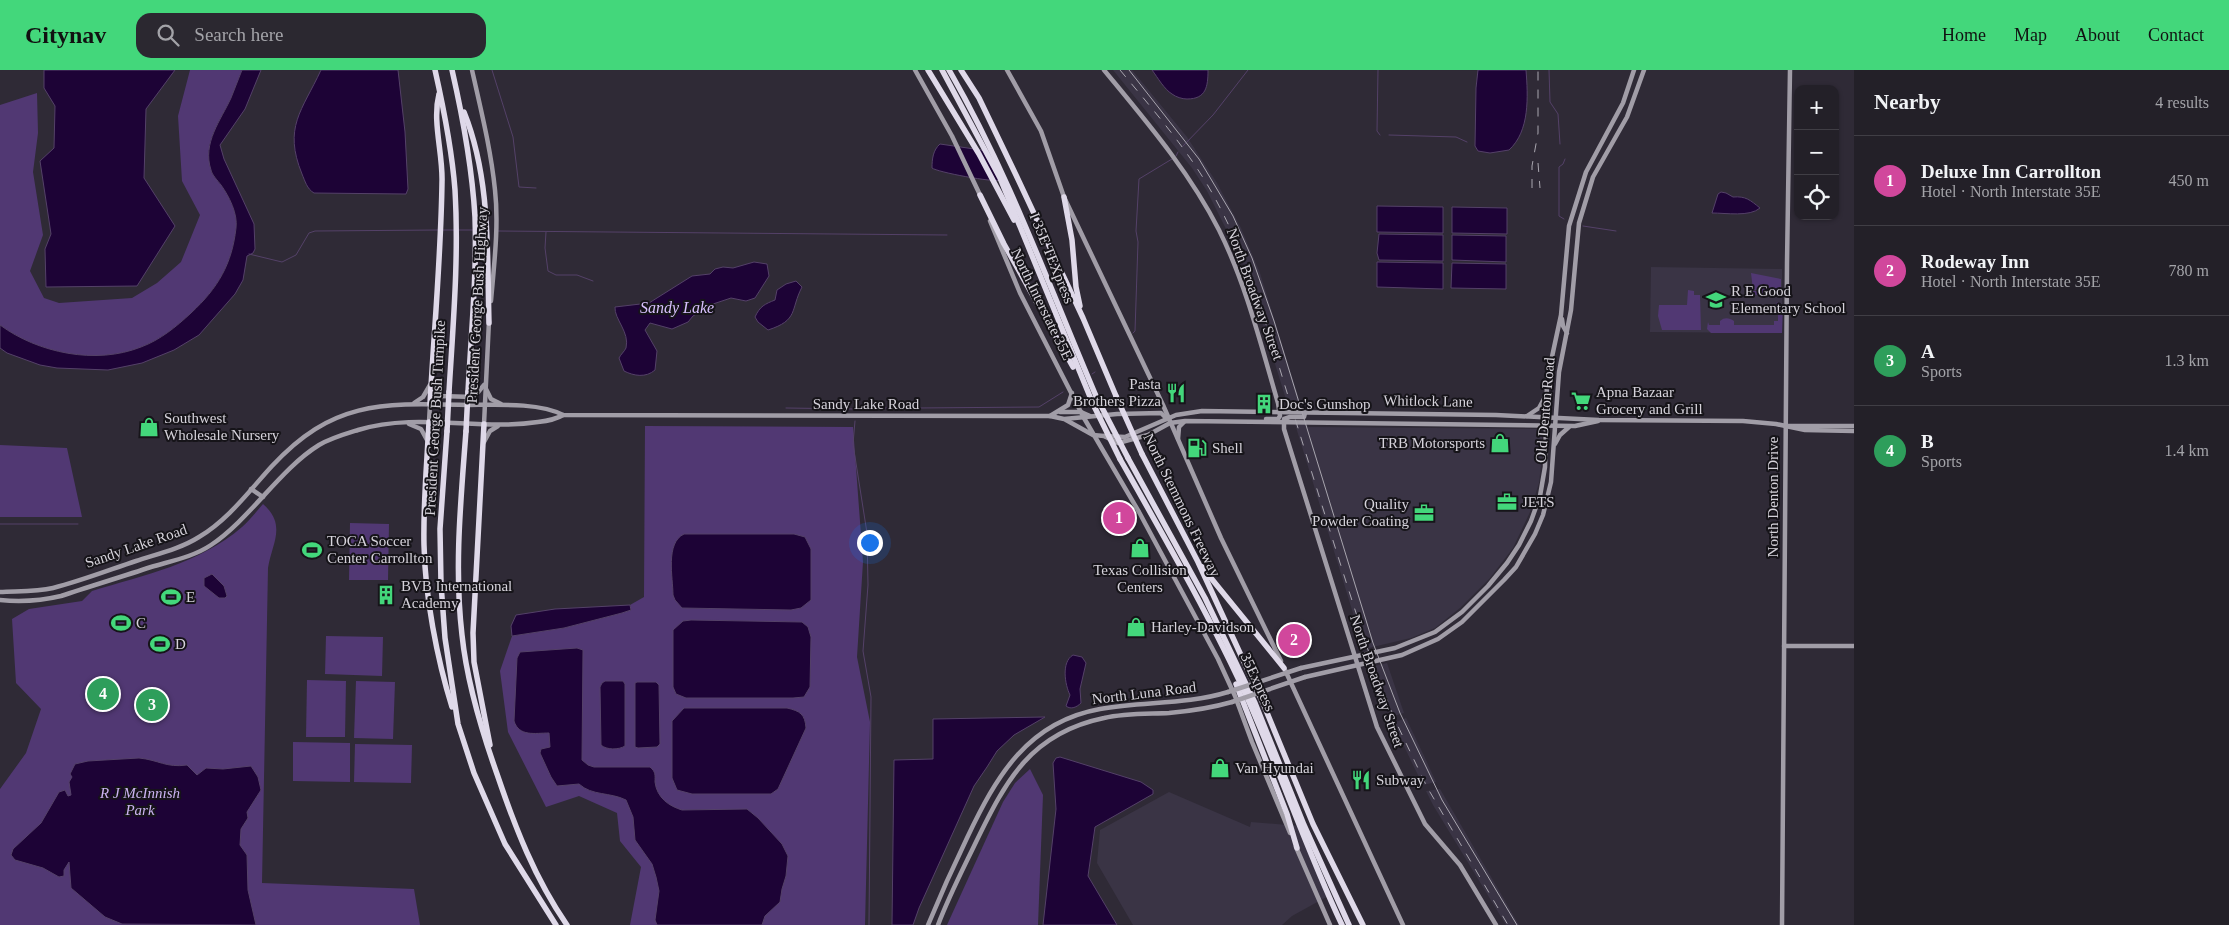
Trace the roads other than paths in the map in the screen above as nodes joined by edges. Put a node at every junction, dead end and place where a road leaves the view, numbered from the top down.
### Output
1 (435, 70) edge
2 (452, 70) edge
3 (472, 70) edge
4 (915, 70) edge
5 (928, 70) edge
6 (942, 70) edge
7 (949, 70) edge
8 (961, 70) edge
9 (1007, 70) edge
10 (1104, 70) edge
11 (1634, 70) edge
12 (1644, 70) edge
13 (1790, 70) edge
14 (440, 92) junction
15 (459, 99) junction
16 (1592, 158) junction
17 (1601, 163) junction
18 (980, 195) junction
19 (1064, 197) junction
20 (1027, 244) junction
21 (491, 254) junction
22 (1561, 315) junction
23 (1083, 318) junction
24 (489, 323) joint
25 (1567, 333) junction
26 (431, 383) junction
27 (485, 384) junction
28 (1072, 393) junction
29 (1089, 396) junction
30 (1546, 396) junction
31 (412, 403) junction
32 (430, 404) junction
33 (484, 405) junction
34 (507, 406) junction
35 (1060, 412) junction
36 (1081, 412) junction
37 (1279, 412) junction
38 (1305, 413) junction
39 (563, 416) junction
40 (1050, 416) junction
41 (1090, 416) junction
42 (1526, 417) junction
43 (1546, 417) junction
44 (1556, 417) junction
45 (1084, 418) junction
46 (1064, 419) junction
47 (1168, 420) junction
48 (1599, 420) junction
49 (1185, 421) junction
50 (1240, 421) junction
51 (406, 422) junction
52 (429, 422) junction
53 (1283, 423) junction
54 (484, 424) junction
55 (1546, 424) junction
56 (500, 425) junction
57 (1555, 425) junction
58 (1572, 426) junction
59 (1786, 426) junction
60 (1854, 426) edge
61 (1854, 431) edge
62 (1094, 435) junction
63 (428, 441) junction
64 (483, 443) junction
65 (1178, 443) junction
66 (1554, 448) junction
67 (1128, 458) joint
68 (251, 489) junction
69 (1540, 496) junction
70 (263, 497) junction
71 (1548, 499) junction
72 (185, 545) junction
73 (190, 556) junction
74 (1198, 562) junction
75 (129, 564) junction
76 (132, 573) junction
77 (0, 592) edge
78 (0, 600) edge
79 (1448, 624) junction
80 (1452, 630) junction
81 (1784, 646) junction
82 (1854, 646) edge
83 (1354, 656) junction
84 (1356, 665) junction
85 (1284, 668) junction
86 (1234, 670) junction
87 (458, 724) junction
88 (494, 766) junction
89 (1297, 848) junction
90 (556, 925) edge
91 (567, 925) edge
92 (928, 925) edge
93 (938, 925) edge
94 (1330, 925) edge
95 (1342, 925) edge
96 (1349, 925) edge
97 (1363, 925) edge
98 (1403, 925) edge
99 (1496, 925) edge
100 (1782, 925) edge

1 - 14 highway, President George Bush Turnpike
2 - 15 highway, President George Bush Turnpike
3 - 21 main road, President George Bush Highway
4 - 18 main road, North Interstate 35E
5 - 20 highway
6 - 20 highway, North Stemmons Freeway
7 - 67 highway, I 35E TEXpress, bridge
8 - 23 highway, North Stemmons Freeway
9 - 19 main road
10 - 37 main road, North Broadway Street
11 - 16 main road, Old Denton Road
12 - 17 main road, Old Denton Road
13 - 59 main road, North Denton Drive
14 - 26 highway
14 - 87 highway, President George Bush Turnpike, bridge
15 - 21 highway
15 - 88 highway, President George Bush Turnpike, bridge
16 - 17 main road
16 - 22 main road, Old Denton Road
17 - 25 main road, Old Denton Road
18 - 28 main road, North Interstate 35E
18 - 29 highway
19 - 23 highway
19 - 47 main road
20 - 29 highway, North Stemmons Freeway
21 - 24 highway
22 - 25 main road
22 - 30 main road, Old Denton Road
23 - 74 highway, North Stemmons Freeway, bridge
24 - 27 main road, President George Bush Highway
25 - 44 main road, Old Denton Road
26 - 27 main road
26 - 31 main road
26 - 32 highway
27 - 33 main road, President George Bush Highway
27 - 34 main road
28 - 35 main road
28 - 36 main road, North Interstate 35E
29 - 86 highway, North Stemmons Freeway, bridge
30 - 42 main road
30 - 43 main road, Old Denton Road
31 - 32 main road, Sandy Lake Road
31 - 68 main road, Sandy Lake Road
32 - 33 main road, Sandy Lake Road
32 - 52 main road
33 - 34 main road, Sandy Lake Road
33 - 54 main road, President George Bush Highway
34 - 39 main road, Sandy Lake Road
35 - 36 main road
35 - 40 main road
36 - 41 main road
36 - 45 main road, North Interstate 35E
37 - 38 main road, Whitlock Lane
37 - 47 main road, Whitlock Lane
37 - 50 main road
38 - 42 main road, Whitlock Lane
38 - 53 main road
39 - 40 main road, Sandy Lake Road
39 - 56 main road, Sandy Lake Road
40 - 46 main road, Sandy Lake Road
41 - 45 main road, Sandy Lake Road
41 - 47 main road, Sandy Lake Road
42 - 43 main road, Whitlock Lane
43 - 44 main road, Whitlock Lane
43 - 55 main road, Old Denton Road
44 - 48 main road, Whitlock Lane
44 - 57 main road, Old Denton Road
45 - 46 main road, Sandy Lake Road
45 - 62 main road, North Interstate 35E
46 - 62 main road
47 - 49 main road, Whitlock Lane
47 - 62 main road
47 - 65 main road
48 - 58 main road, Whitlock Lane
48 - 59 main road, Whitlock Lane
49 - 50 main road, Whitlock Lane
49 - 65 main road
50 - 53 main road, Whitlock Lane
51 - 52 main road, Sandy Lake Road
51 - 63 main road
51 - 70 main road, Sandy Lake Road
52 - 54 main road, Sandy Lake Road
52 - 63 highway
53 - 55 main road, Whitlock Lane
53 - 83 main road, North Broadway Street
54 - 56 main road, Sandy Lake Road
54 - 64 highway
55 - 57 main road, Whitlock Lane
55 - 69 main road, Old Denton Road
56 - 64 main road
57 - 58 main road, Whitlock Lane
57 - 66 main road, Old Denton Road
58 - 66 main road
59 - 60 main road
59 - 61 main road
59 - 81 main road, North Denton Drive
62 - 89 main road, North Interstate 35E
63 - 87 highway
64 - 88 highway
65 - 85 main road
66 - 71 main road, Old Denton Road
67 - 96 highway, 35Express
68 - 70 main road
68 - 72 main road, Sandy Lake Road
69 - 71 main road
69 - 79 main road, Old Denton Road
70 - 73 main road, Sandy Lake Road
71 - 80 main road, Old Denton Road
72 - 73 main road
72 - 75 main road, Sandy Lake Road
73 - 76 main road, Sandy Lake Road
74 - 85 highway
74 - 97 highway, North Stemmons Freeway
75 - 76 main road
75 - 77 main road, Sandy Lake Road
76 - 78 main road, Sandy Lake Road
79 - 80 main road
79 - 83 main road, Old Denton Road
80 - 84 main road, Old Denton Road
81 - 82 main road
81 - 100 main road, North Denton Drive
83 - 84 main road, North Broadway Street
83 - 92 main road, North Luna Road, bridge
84 - 93 main road, North Luna Road, bridge
84 - 99 main road, North Broadway Street
85 - 98 main road
86 - 89 highway
86 - 95 highway, North Stemmons Freeway
87 - 90 highway, President George Bush Turnpike
88 - 91 highway, President George Bush Turnpike
89 - 94 main road, North Interstate 35E

